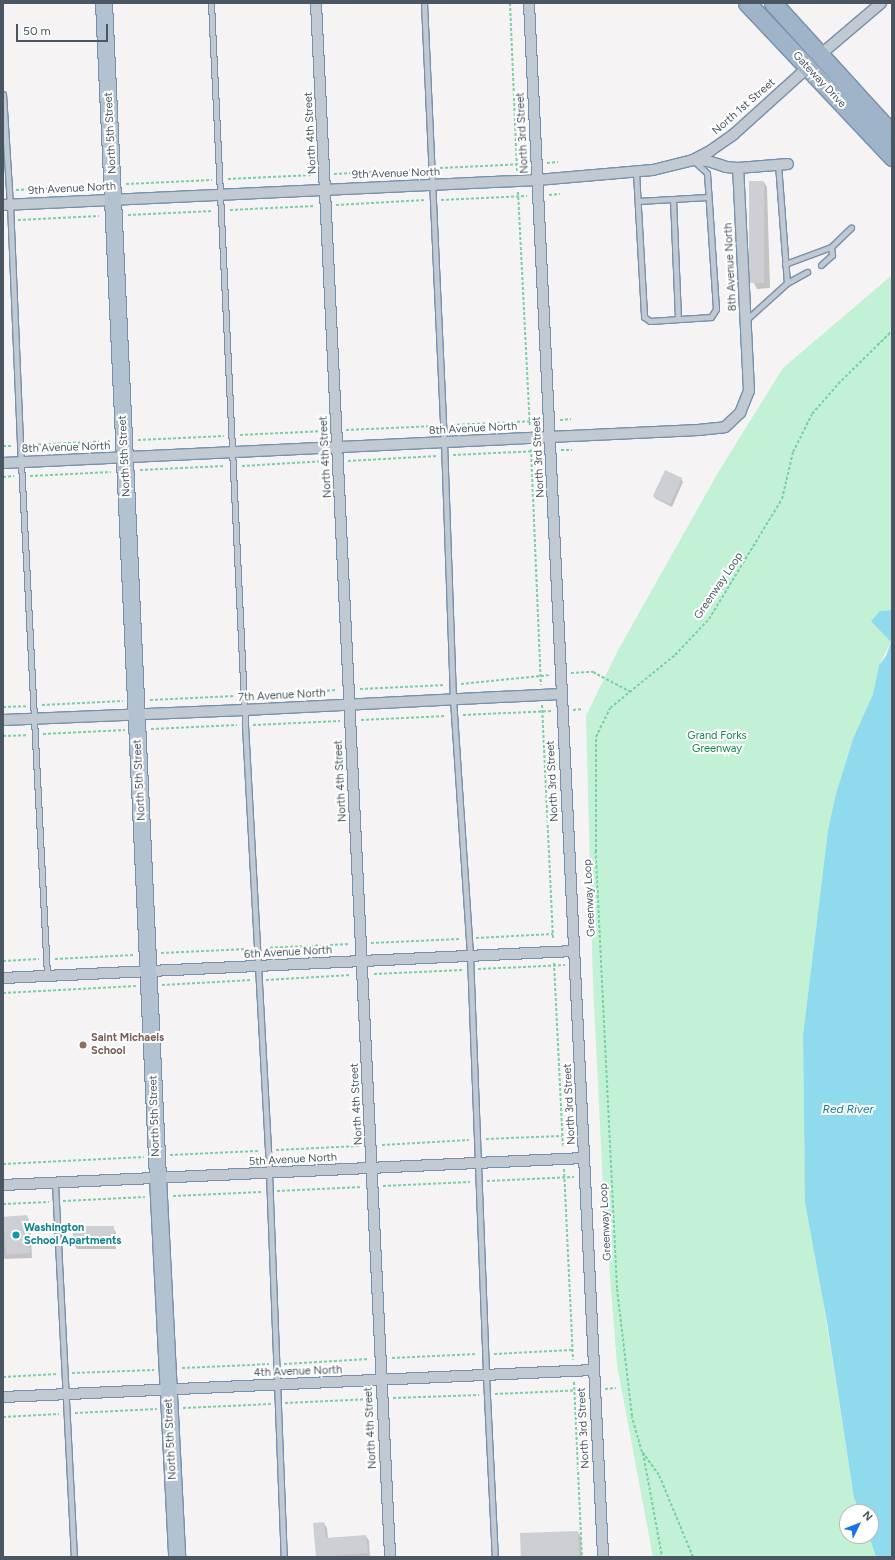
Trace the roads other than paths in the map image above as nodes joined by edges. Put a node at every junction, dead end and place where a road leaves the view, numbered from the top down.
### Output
1 (104, 3) edge
2 (211, 3) edge
3 (316, 3) edge
4 (424, 3) edge
5 (529, 3) edge
6 (748, 3) edge
7 (773, 3) edge
8 (880, 3) edge
9 (820, 55) junction
10 (807, 68) junction
11 (3, 94) edge
12 (892, 134) edge
13 (892, 156) edge
14 (693, 160) junction
15 (783, 164) joint
16 (738, 168) junction
17 (636, 172) junction
18 (537, 180) junction
19 (433, 185) junction
20 (326, 190) junction
21 (114, 192) junction
22 (219, 194) junction
23 (708, 196) junction
24 (674, 198) junction
25 (638, 200) junction
26 (7, 204) edge
27 (851, 228) dead end
28 (831, 247) junction
29 (785, 264) junction
30 (821, 266) dead end
31 (807, 272) dead end
32 (787, 284) junction
33 (678, 319) junction
34 (746, 321) junction
35 (550, 437) junction
36 (444, 442) junction
37 (338, 447) junction
38 (233, 452) junction
39 (21, 462) junction
40 (3, 463) edge
41 (125, 465) junction
42 (561, 694) junction
43 (453, 699) junction
44 (350, 705) junction
45 (244, 710) junction
46 (137, 715) junction
47 (34, 719) junction
48 (3, 720) edge
49 (574, 952) junction
50 (470, 956) junction
51 (362, 961) junction
52 (258, 966) junction
53 (47, 976) junction
54 (3, 978) edge
55 (150, 979) junction
56 (584, 1158) junction
57 (479, 1163) junction
58 (372, 1168) junction
59 (269, 1173) junction
60 (158, 1178) junction
61 (55, 1183) junction
62 (3, 1185) edge
63 (594, 1370) junction
64 (486, 1376) junction
65 (381, 1381) junction
66 (278, 1385) junction
67 (169, 1390) junction
68 (67, 1394) junction
69 (3, 1397) edge
70 (74, 1557) edge
71 (177, 1557) edge
72 (284, 1557) edge
73 (390, 1557) edge
74 (495, 1557) edge
75 (603, 1557) edge

1 - 21 main road, North 5th Street
2 - 22 lane
3 - 20 street, North 4th Street
4 - 19 lane
5 - 18 street, North 3rd Street
6 - 10 highway, Gateway Drive
7 - 9 highway, Gateway Drive
8 - 9 street
9 - 10 highway
9 - 12 highway, Gateway Drive
10 - 13 highway, Gateway Drive
10 - 14 street, North 1st Street
11 - 26 lane
14 - 16 street, 9th Avenue North
14 - 17 street, 9th Avenue North
14 - 23 lane
15 - 16 street, 9th Avenue North
15 - 29 lane
16 - 34 street, 8th Avenue North
17 - 18 street, 9th Avenue North
17 - 25 lane
18 - 19 street, 9th Avenue North
18 - 35 street, North 3rd Street
19 - 20 street, 9th Avenue North
19 - 36 lane
20 - 22 street, 9th Avenue North
20 - 37 street, North 4th Street
21 - 22 street, 9th Avenue North
21 - 26 street, 9th Avenue North
21 - 41 main road, North 5th Street
22 - 38 lane
23 - 24 lane
23 - 33 lane
24 - 25 lane
24 - 33 lane
25 - 33 lane
26 - 39 lane
27 - 28 lane
28 - 29 lane
28 - 30 lane
29 - 32 lane
31 - 32 lane
32 - 34 lane
34 - 35 street, 8th Avenue North
35 - 36 street, 8th Avenue North
35 - 42 street, North 3rd Street
36 - 37 street, 8th Avenue North
36 - 43 lane
37 - 38 street, 8th Avenue North
37 - 44 street, North 4th Street
38 - 41 street, 8th Avenue North
38 - 45 lane
39 - 40 street, 8th Avenue North
39 - 41 street, 8th Avenue North
39 - 47 lane
41 - 46 main road, North 5th Street
42 - 43 street, 7th Avenue North
42 - 49 street, North 3rd Street
43 - 44 street, 7th Avenue North
43 - 50 lane
44 - 45 street, 7th Avenue North
44 - 51 street, North 4th Street
45 - 46 street, 7th Avenue North
45 - 52 lane
46 - 47 street, 7th Avenue North
46 - 55 main road, North 5th Street
47 - 48 street, 7th Avenue North
47 - 53 lane
49 - 50 street, 6th Avenue North
49 - 56 street, North 3rd Street
50 - 51 street, 6th Avenue North
50 - 57 lane
51 - 52 street, 6th Avenue North
51 - 58 street, North 4th Street
52 - 55 street, 6th Avenue North
52 - 59 lane
53 - 54 street, 6th Avenue North
53 - 55 street, 6th Avenue North
55 - 60 main road, North 5th Street
56 - 57 street, 5th Avenue North
56 - 63 street, North 3rd Street
57 - 58 street, 5th Avenue North
57 - 64 lane
58 - 59 street, 5th Avenue North
58 - 65 street, North 4th Street
59 - 60 street, 5th Avenue North
59 - 66 lane
60 - 61 street, 5th Avenue North
60 - 67 main road, North 5th Street
61 - 62 street, 5th Avenue North
61 - 68 lane
63 - 64 street, 4th Avenue North
63 - 75 street, North 3rd Street
64 - 65 street, 4th Avenue North
64 - 74 lane
65 - 66 street, 4th Avenue North
65 - 73 street, North 4th Street
66 - 67 street, 4th Avenue North
66 - 72 lane
67 - 68 street, 4th Avenue North
67 - 71 main road, North 5th Street
68 - 69 street, 4th Avenue North
68 - 70 lane

